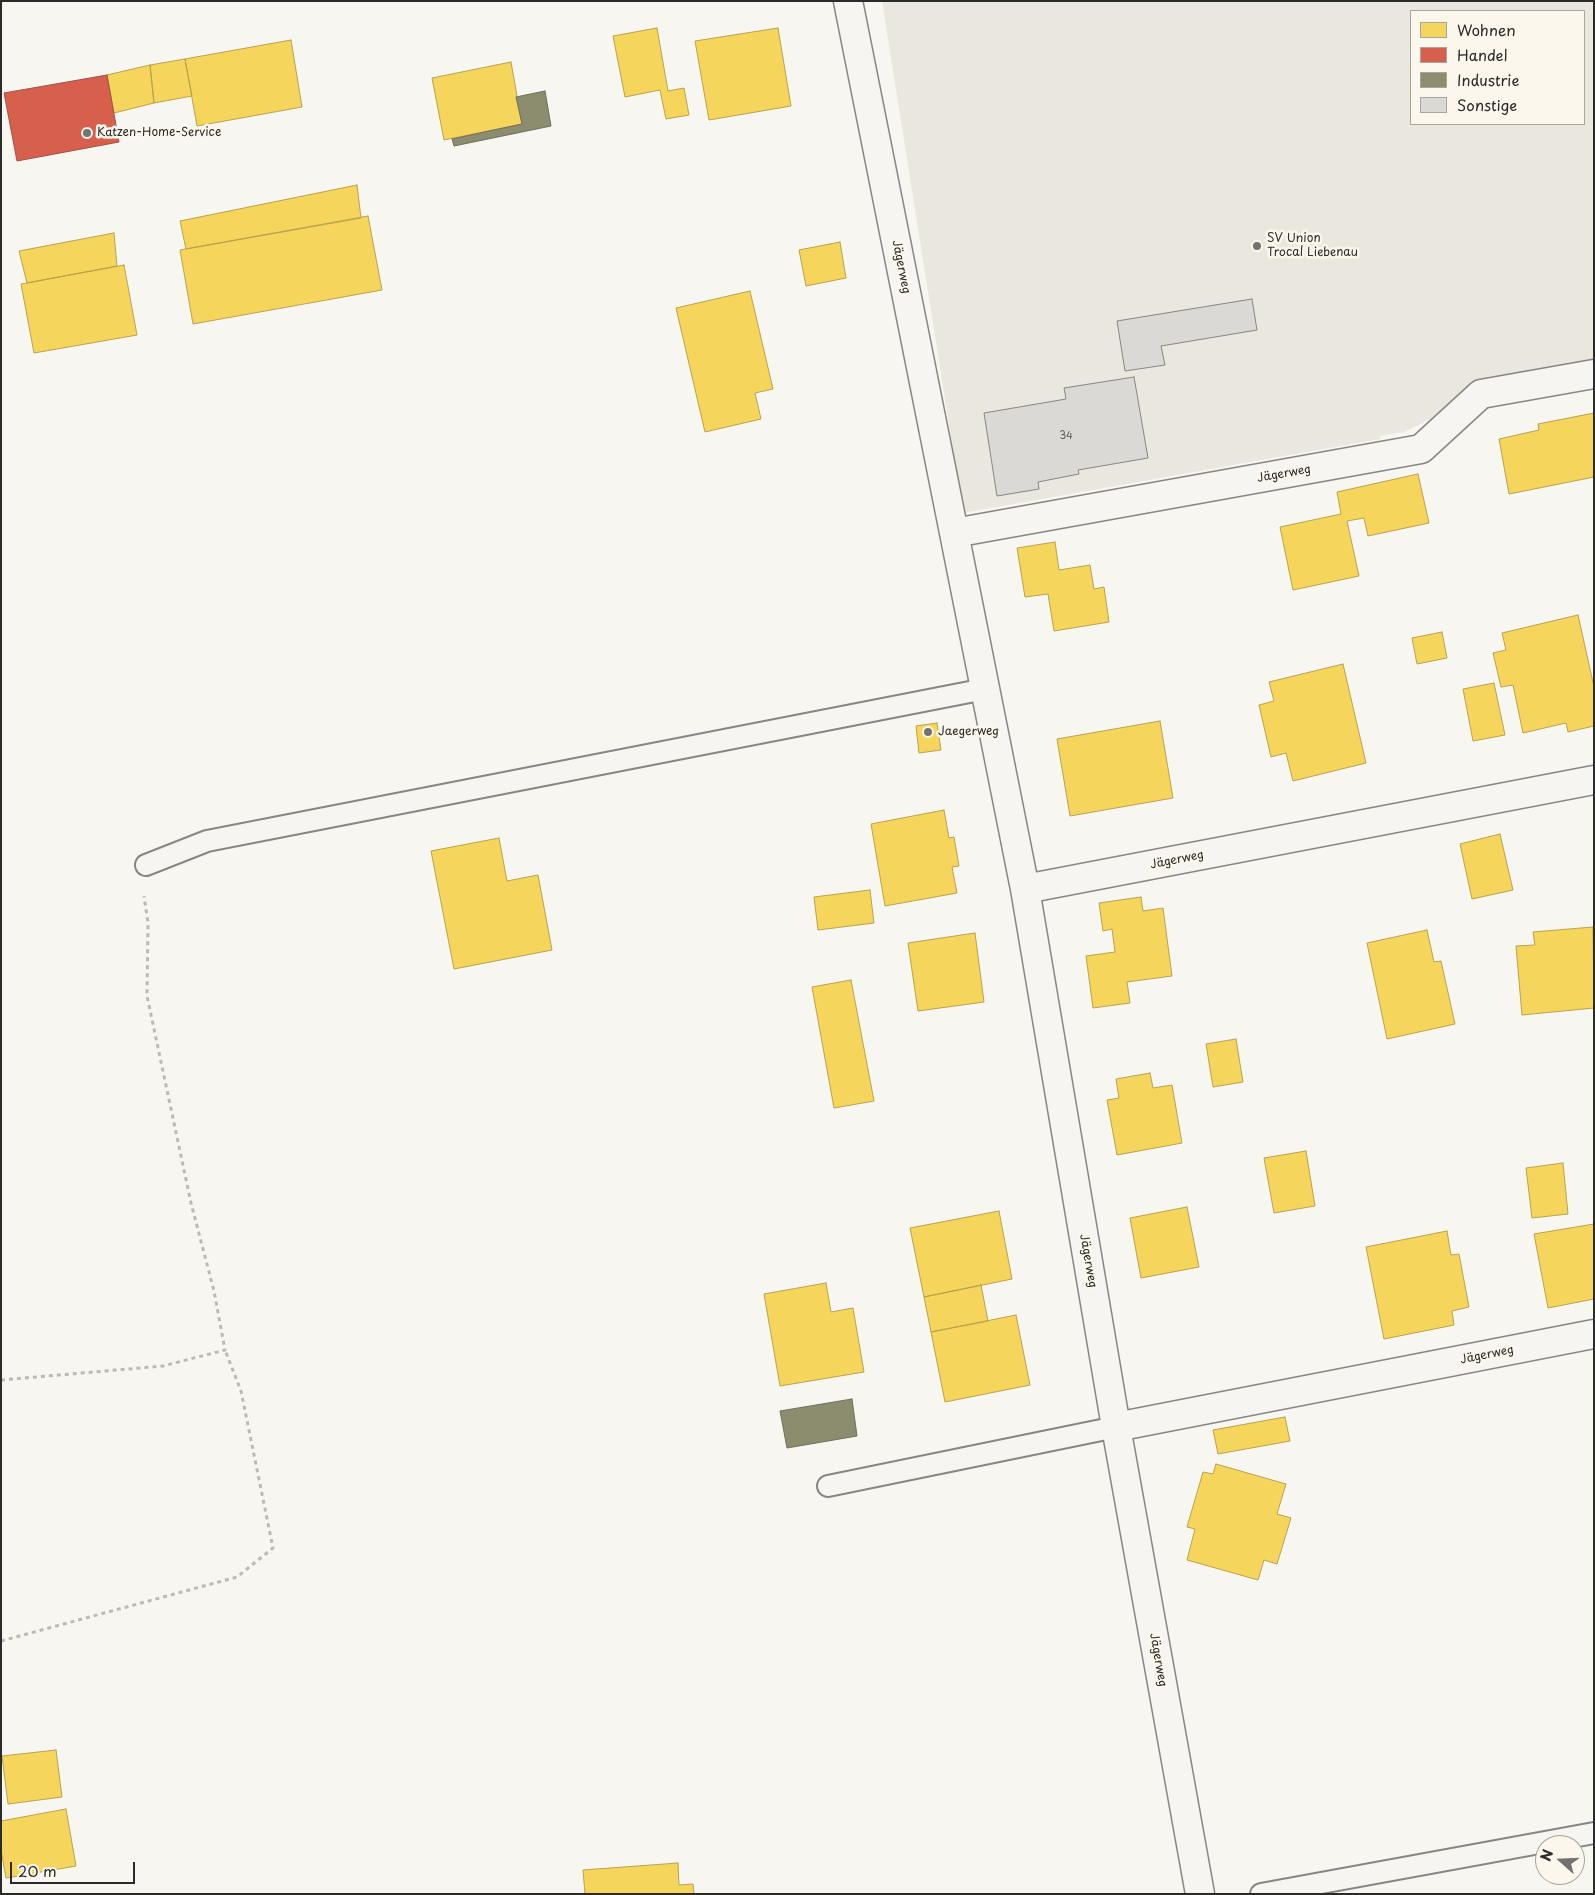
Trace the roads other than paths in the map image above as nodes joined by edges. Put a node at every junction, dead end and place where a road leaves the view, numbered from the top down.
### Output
1 (848, 1) edge
2 (1594, 374) edge
3 (954, 533) junction
4 (985, 689) junction
5 (1594, 780) edge
6 (146, 865) road end
7 (1025, 888) junction
8 (1594, 1334) edge
9 (1116, 1427) junction
10 (828, 1486) dead end
11 (1594, 1833) edge
12 (1200, 1894) edge
13 (1261, 1894) edge

1 - 3 street, Jägerweg
2 - 3 street, Jägerweg
3 - 4 street, Jägerweg
4 - 6 lane
4 - 7 street, Jägerweg
5 - 7 street, Jägerweg
7 - 9 street, Jägerweg
8 - 9 street, Jägerweg
9 - 10 lane
9 - 12 street, Jägerweg
11 - 13 lane

